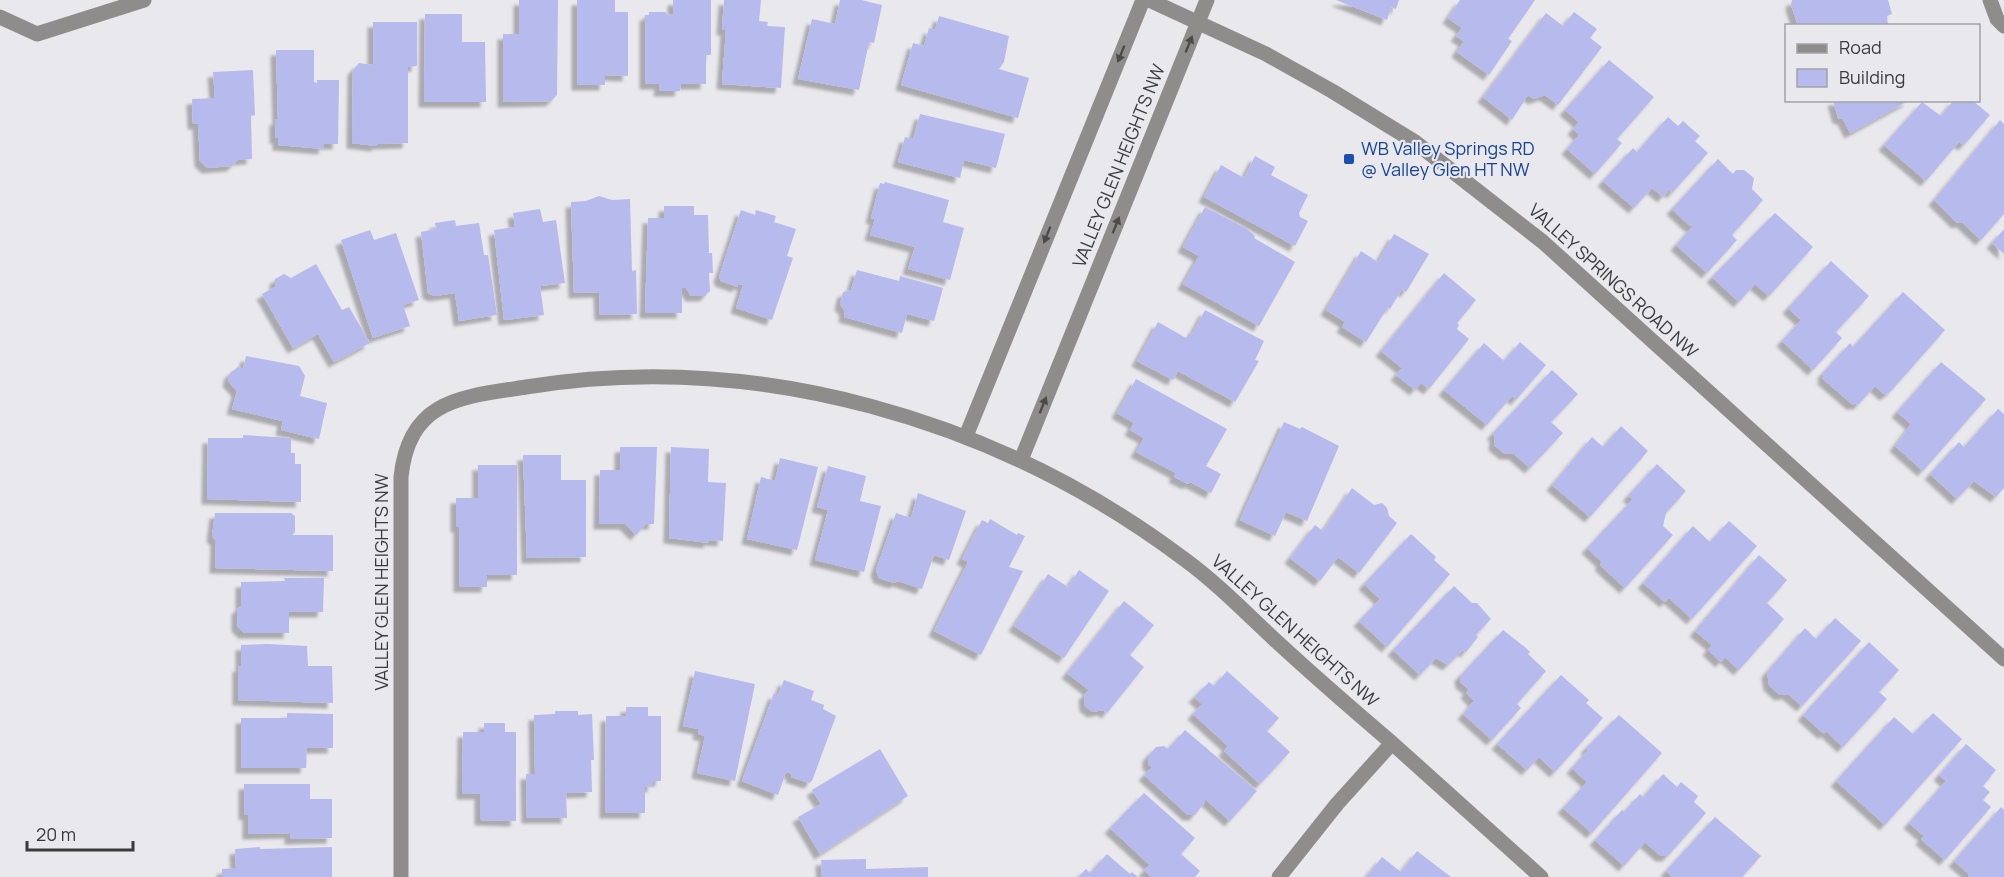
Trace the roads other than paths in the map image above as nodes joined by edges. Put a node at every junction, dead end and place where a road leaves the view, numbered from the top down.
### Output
1 (144, 0) edge
2 (1143, 0) edge
3 (1149, 0) edge
4 (1207, 0) edge
5 (1990, 0) edge
6 (0, 17) edge
7 (1198, 21) junction
8 (2004, 27) edge
9 (966, 436) junction
10 (1021, 460) junction
11 (2004, 659) edge
12 (1392, 743) junction
13 (401, 877) edge
14 (1279, 877) edge
15 (1541, 877) edge

1 - 6 street
2 -> 9 street
3 - 7 street, VALLEY SPRINGS ROAD NW
4 - 7 street, VALLEY GLEN HEIGHTS NW
5 - 8 street
10 -> 7 street, VALLEY GLEN HEIGHTS NW
7 - 11 street, VALLEY SPRINGS ROAD NW
9 - 10 street, VALLEY GLEN HEIGHTS NW
9 - 13 street, VALLEY GLEN HEIGHTS NW
10 - 12 street, VALLEY GLEN HEIGHTS NW
12 - 14 street
12 - 15 street, VALLEY GLEN HEIGHTS NW

